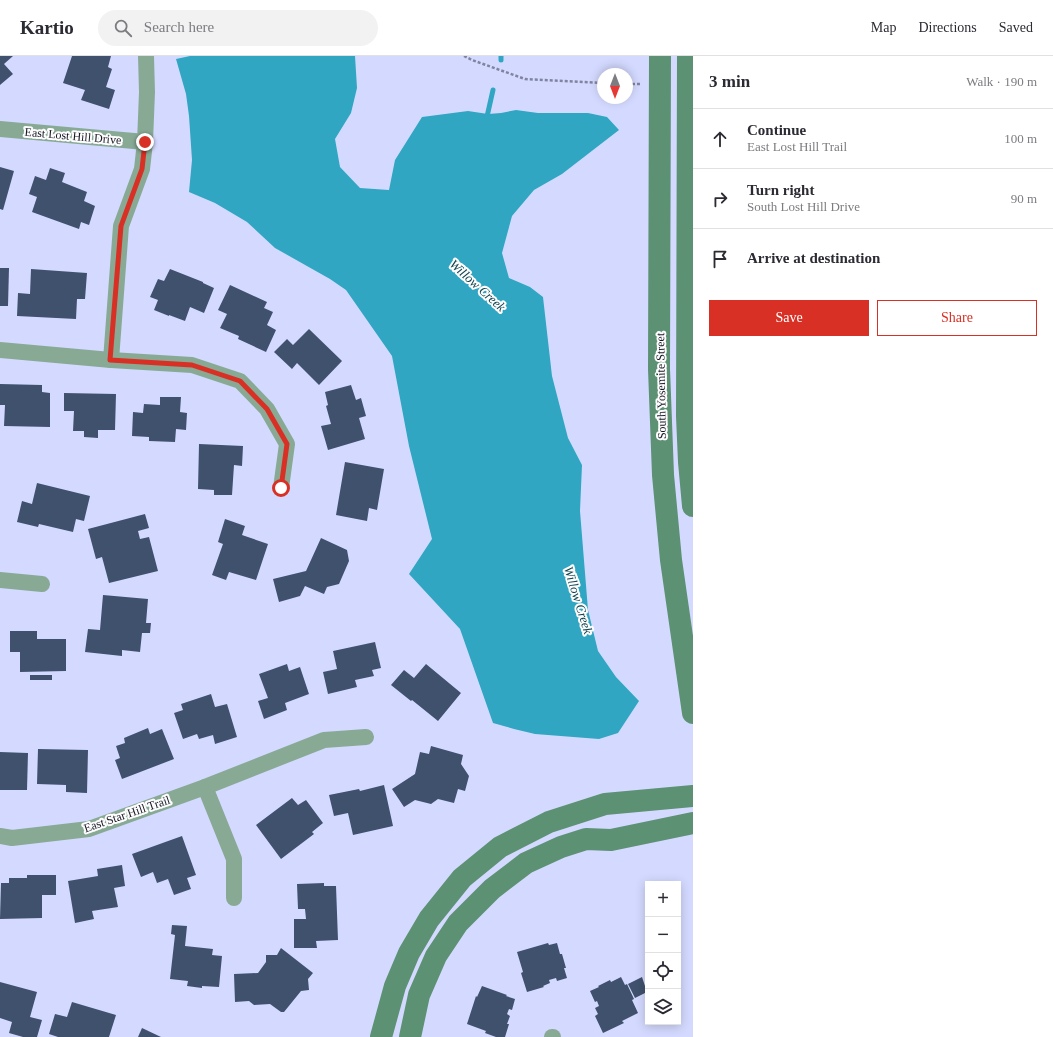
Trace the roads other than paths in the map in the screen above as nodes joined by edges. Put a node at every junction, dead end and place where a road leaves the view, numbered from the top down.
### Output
1 (146, 56) edge
2 (660, 56) edge
3 (688, 56) edge
4 (0, 129) edge
5 (145, 142) junction
6 (0, 350) edge
7 (110, 360) junction
8 (281, 488) dead end
9 (693, 506) edge
10 (0, 580) edge
11 (42, 584) dead end
12 (693, 713) edge
13 (366, 737) dead end
14 (205, 787) junction
15 (693, 796) edge
16 (693, 823) edge
17 (0, 836) edge
18 (234, 898) dead end
19 (381, 1037) edge
20 (410, 1037) edge

1 - 5 street
2 - 12 main road, South Yosemite Street
3 - 9 main road
4 - 5 street, East Lost Hill Drive
5 - 7 street
6 - 7 street
7 - 8 street
10 - 11 street
13 - 14 street, East Star Hill Trail
14 - 17 street, East Star Hill Trail
14 - 18 street
15 - 19 main road
16 - 20 main road

